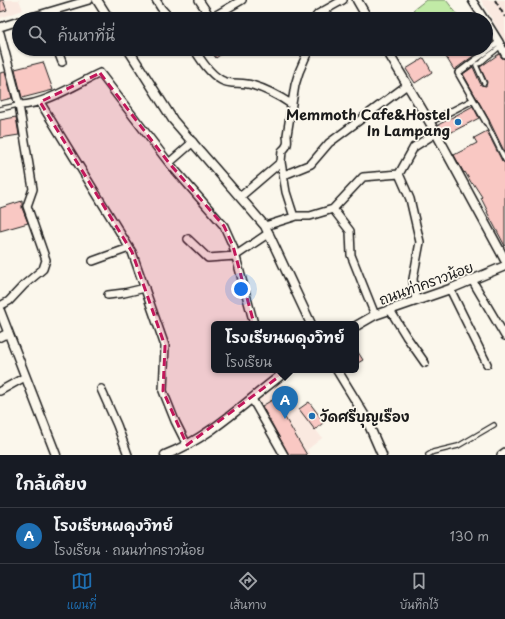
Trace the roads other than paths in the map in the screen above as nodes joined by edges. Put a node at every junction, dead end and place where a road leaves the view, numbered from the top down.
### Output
1 (89, 0) edge
2 (97, 0) edge
3 (156, 0) edge
4 (199, 0) edge
5 (242, 0) edge
6 (343, 0) edge
7 (357, 0) edge
8 (472, 0) edge
9 (57, 12) edge
10 (105, 12) edge
11 (165, 12) edge
12 (206, 12) edge
13 (221, 12) edge
14 (322, 12) edge
15 (364, 12) edge
16 (480, 12) edge
17 (12, 23) edge
18 (0, 27) edge
19 (0, 33) edge
20 (493, 33) edge
21 (500, 44) junction
22 (493, 49) edge
23 (493, 54) edge
24 (505, 54) edge
25 (60, 56) edge
26 (132, 56) edge
27 (198, 56) edge
28 (305, 56) edge
29 (390, 56) edge
30 (483, 56) edge
31 (489, 56) edge
32 (62, 62) dead end
33 (484, 83) dead end
34 (407, 85) junction
35 (473, 100) junction
36 (40, 102) junction
37 (291, 104) junction
38 (19, 105) junction
39 (0, 109) edge
40 (430, 122) junction
41 (486, 122) joint
42 (436, 133) junction
43 (193, 142) junction
44 (505, 149) edge
45 (501, 152) junction
46 (505, 160) edge
47 (282, 162) junction
48 (169, 163) junction
49 (399, 174) junction
50 (284, 175) junction
51 (240, 197) junction
52 (333, 209) junction
53 (294, 217) junction
54 (267, 230) junction
55 (188, 239) dead end
56 (129, 248) junction
57 (235, 256) junction
58 (505, 260) edge
59 (93, 261) dead end
60 (505, 266) edge
61 (472, 280) junction
62 (145, 288) junction
63 (450, 290) junction
64 (108, 295) dead end
65 (416, 301) junction
66 (0, 306) edge
67 (390, 310) junction
68 (0, 311) edge
69 (375, 315) junction
70 (253, 321) edge
71 (311, 321) edge
72 (359, 324) edge
73 (8, 333) junction
74 (505, 336) edge
75 (0, 337) edge
76 (425, 363) dead end
77 (487, 364) dead end
78 (280, 373) edge
79 (339, 373) edge
80 (26, 377) junction
81 (101, 389) dead end
82 (0, 391) edge
83 (252, 399) junction
84 (494, 425) dead end
85 (187, 445) junction
86 (505, 452) edge
87 (170, 454) edge
88 (56, 455) edge
89 (128, 455) edge
90 (284, 455) edge
91 (382, 455) edge
92 (428, 455) edge
93 (501, 455) edge

1 - 9 street
2 - 10 street
3 - 11 street
4 - 12 street
5 - 13 street
6 - 14 street
7 - 15 street
8 - 16 street
17 - 18 street
19 - 38 street
20 - 21 street
21 - 22 street
21 - 23 lane
21 - 24 street
25 - 32 street
26 - 43 street
27 - 37 street
28 - 37 street
29 - 34 street
30 - 35 street
31 - 33 lane
34 - 40 street
34 - 50 street
35 - 40 street
35 - 41 street
36 - 38 street
36 - 48 street
36 - 56 street
37 - 47 street
38 - 39 lane
38 - 66 street
40 - 42 street
41 - 45 lane
42 - 49 street
42 - 58 street
43 - 48 street
43 - 51 street
44 - 45 lane
45 - 46 lane
47 - 50 street
47 - 51 street
48 - 57 street
49 - 52 street
49 - 65 street
50 - 53 street
51 - 54 street
52 - 53 street
52 - 69 street
53 - 54 street
54 - 57 street
54 - 71 street
55 - 57 street
56 - 59 street
56 - 62 street
57 - 70 street
60 - 61 street, ถนนท่าคราวน้อย
61 - 63 street, ถนนท่าคราวน้อย
61 - 74 street
62 - 64 street
62 - 85 street
63 - 65 street, ถนนท่าคราวน้อย
63 - 77 street
65 - 67 street, ถนนท่าคราวน้อย
67 - 69 street, ถนนท่าคราวน้อย
67 - 76 street
68 - 73 street
69 - 72 street, ถนนท่าคราวน้อย
73 - 75 street
73 - 80 street
78 - 83 street
79 - 91 street
80 - 82 street
80 - 88 street
81 - 89 street
83 - 85 street
83 - 90 street
84 - 92 lane
85 - 87 street
86 - 93 street

